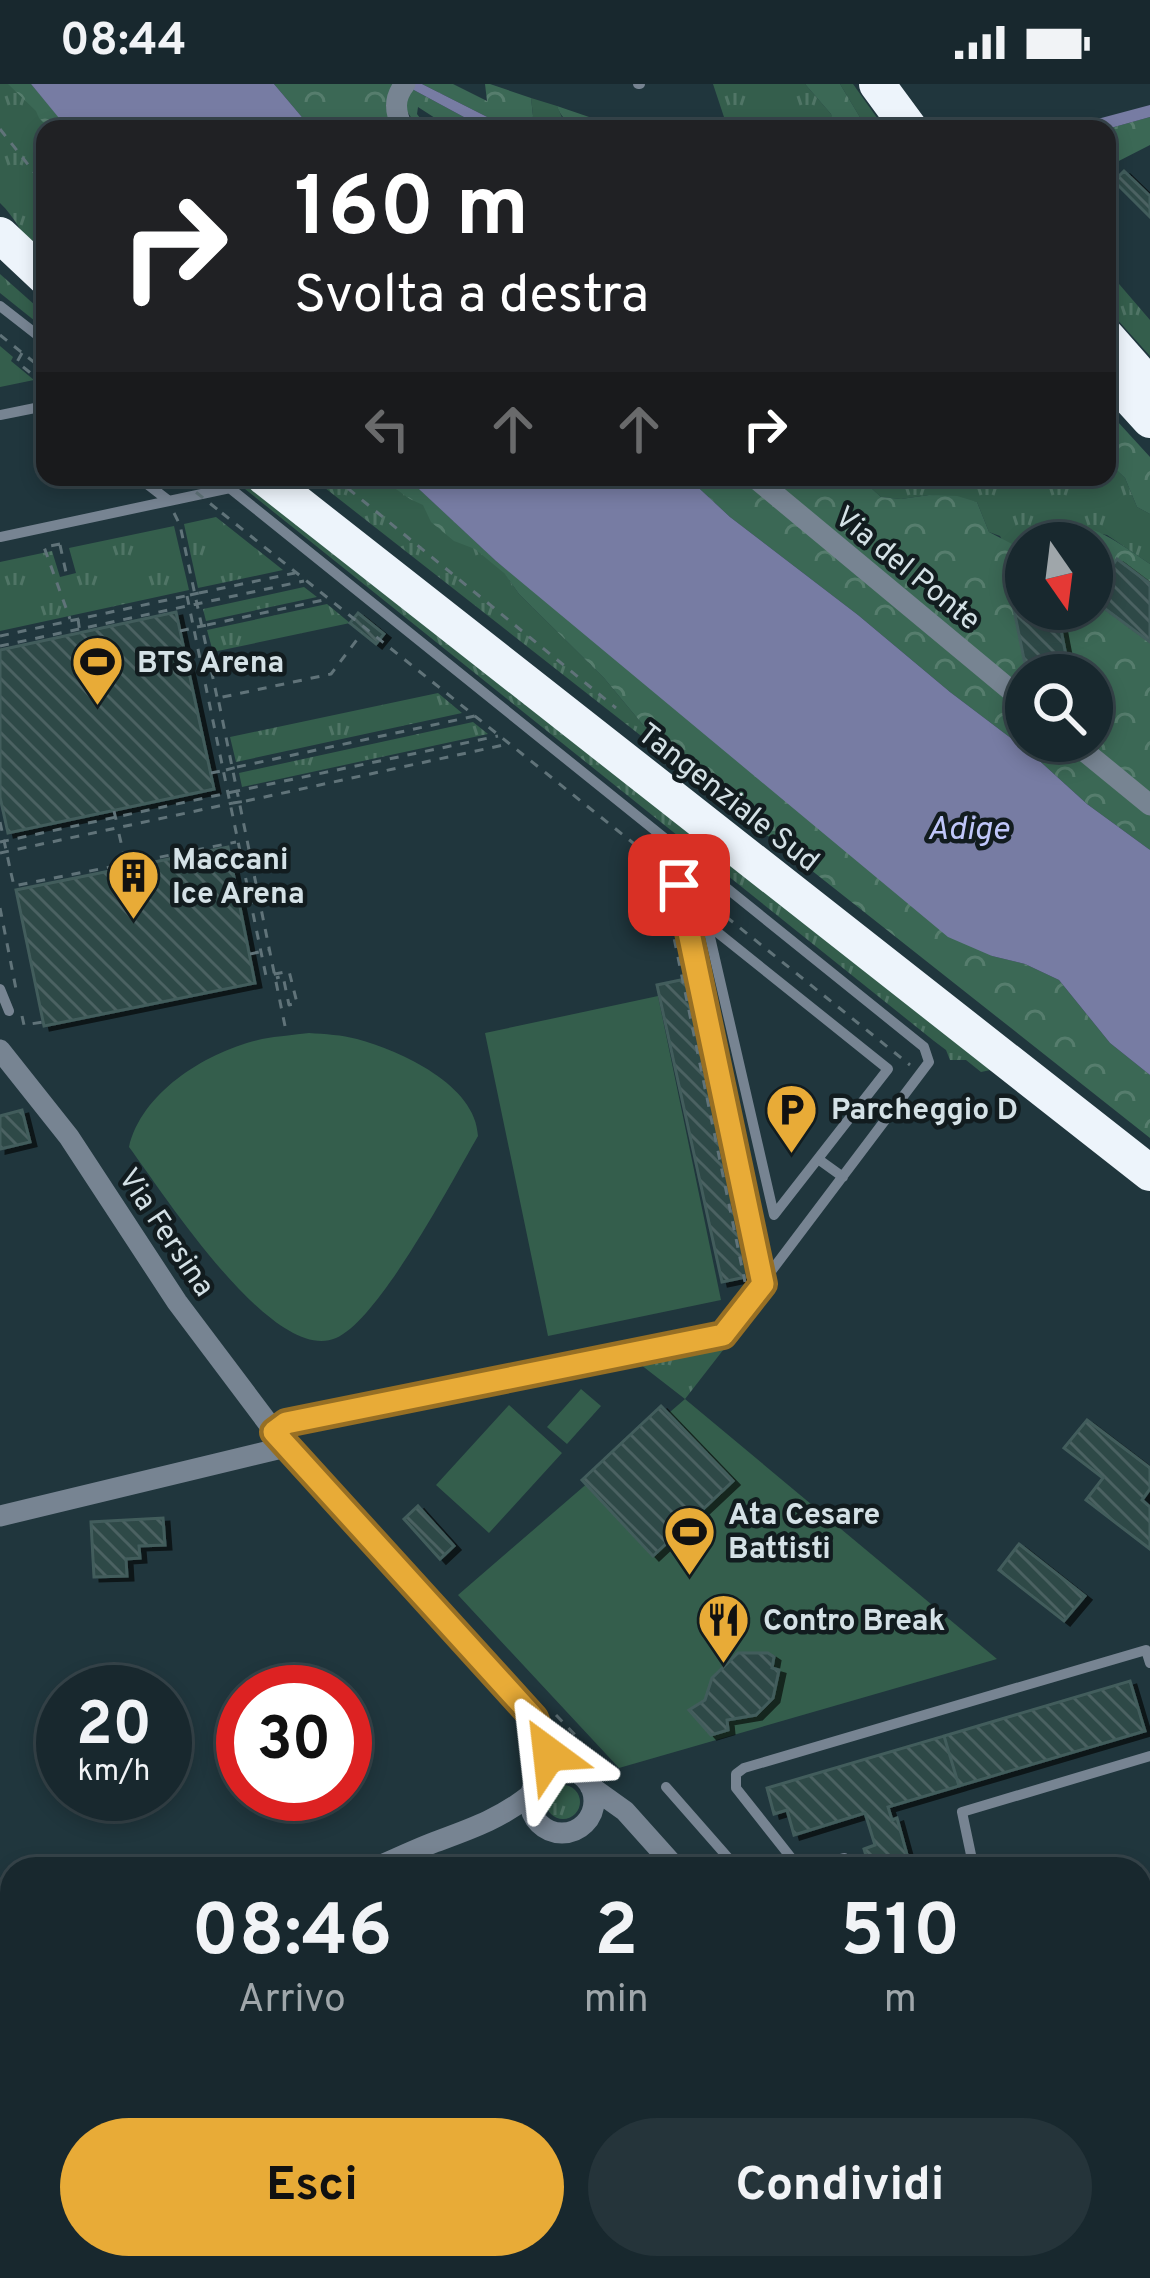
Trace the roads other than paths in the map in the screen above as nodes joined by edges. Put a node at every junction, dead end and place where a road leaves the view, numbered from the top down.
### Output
1 (877, 84) edge
2 (906, 84) edge
3 (401, 89) edge
4 (400, 120) edge
5 (903, 120) edge
6 (932, 120) edge
7 (0, 222) edge
8 (0, 235) edge
9 (25, 267) edge
10 (0, 306) edge
11 (36, 334) edge
12 (1116, 347) edge
13 (1116, 382) edge
14 (1150, 386) edge
15 (36, 408) edge
16 (0, 415) edge
17 (1150, 420) edge
18 (150, 486) edge
19 (231, 486) edge
20 (252, 486) edge
21 (252, 486) edge
22 (306, 486) edge
23 (764, 486) edge
24 (169, 501) junction
25 (0, 537) edge
26 (1005, 686) edge
27 (1098, 762) edge
28 (1150, 805) edge
29 (691, 861) junction
30 (0, 989) edge
31 (15, 1010) road end
32 (0, 1050) edge
33 (1010, 1064) junction
34 (1150, 1150) edge
35 (818, 1159) junction
36 (1150, 1173) edge
37 (843, 1177) junction
38 (1150, 1195) edge
39 (763, 1284) junction
40 (280, 1440) junction
41 (0, 1516) edge
42 (1150, 1663) edge
43 (1150, 1756) edge
44 (553, 1770) junction
45 (596, 1780) junction
46 (666, 1786) dead end
47 (530, 1795) junction
48 (583, 1825) junction
49 (477, 1828) junction
50 (544, 1828) junction
51 (641, 1830) junction
52 (401, 1857) edge
53 (666, 1857) edge
54 (728, 1857) edge
55 (792, 1857) edge
56 (971, 1857) edge

1 - 5 highway
2 - 6 highway
3 - 4 street
7 - 9 highway
8 - 9 highway
10 - 11 lane
12 - 14 highway
13 - 17 highway
15 - 16 lane
18 - 24 lane
19 - 24 lane
20 - 29 lane
21 - 33 highway, Tangenziale Sud
22 - 34 highway, Tangenziale Sud
23 - 26 street, Via del Ponte
24 - 25 lane
27 - 28 street
29 - 37 lane
29 - 39 lane
30 - 31 lane
32 - 40 street, Via Fersina
33 - 36 highway, Tangenziale Sud
33 - 38 highway
35 - 35 lane
35 - 37 lane
37 - 39 lane
39 - 40 lane
40 - 41 street
40 - 44 street, Via Fersina
42 - 55 lane
43 - 56 lane
44 - 45 street
44 - 47 street
45 - 48 street
45 - 51 street
46 - 54 lane
47 - 49 street
47 - 50 street
48 - 50 street
48 - 51 street
49 - 50 street
49 - 52 street
51 - 53 street

